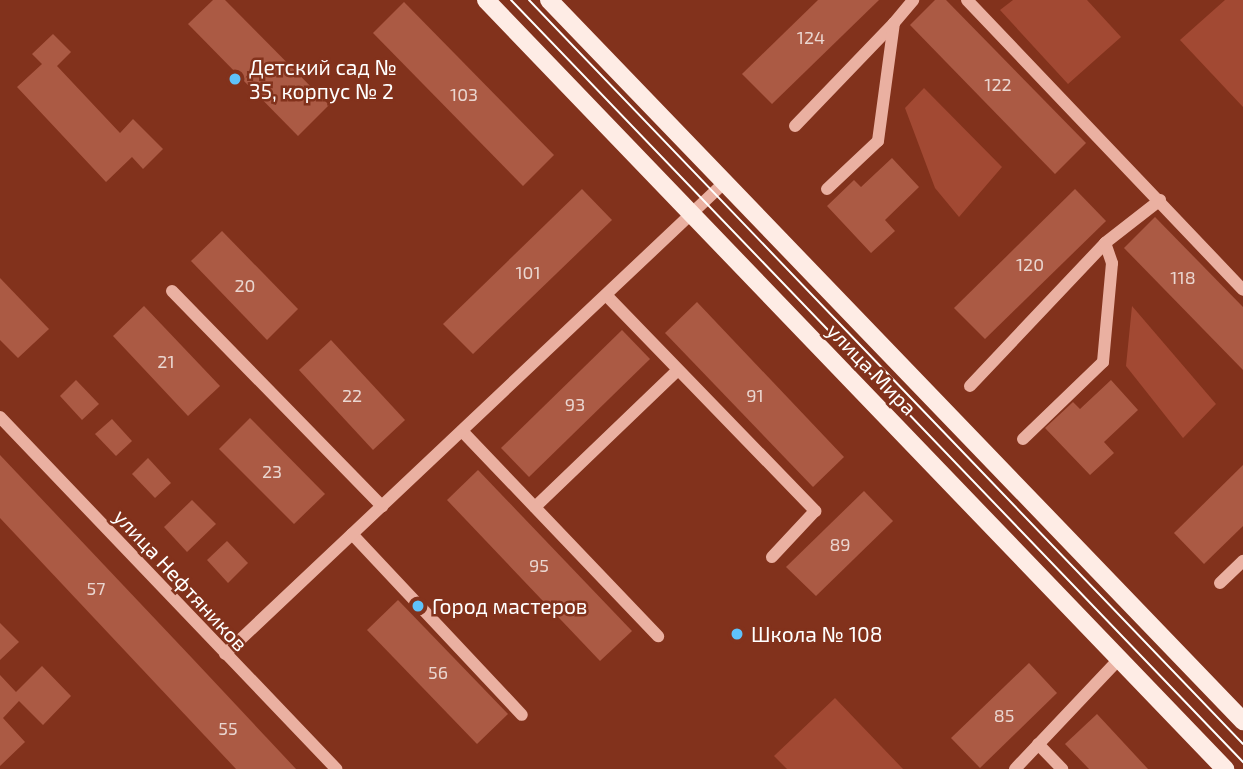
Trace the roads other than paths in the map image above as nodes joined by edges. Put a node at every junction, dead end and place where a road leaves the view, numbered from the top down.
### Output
1 (486, 0) edge
2 (550, 0) edge
3 (912, 0) edge
4 (967, 0) edge
5 (894, 23) junction
6 (795, 126) dead end
7 (725, 183) junction
8 (827, 189) dead end
9 (1160, 200) junction
10 (692, 214) junction
11 (1105, 243) junction
12 (1243, 290) edge
13 (172, 291) dead end
14 (606, 295) junction
15 (677, 371) junction
16 (970, 386) dead end
17 (0, 417) edge
18 (462, 430) junction
19 (1023, 439) dead end
20 (382, 506) junction
21 (536, 507) junction
22 (352, 534) junction
23 (772, 558) dead end
24 (1243, 561) edge
25 (1220, 583) dead end
26 (658, 636) dead end
27 (225, 654) junction
28 (1119, 659) junction
29 (522, 715) dead end
30 (1243, 721) edge
31 (1038, 744) junction
32 (336, 769) edge
33 (1015, 769) edge
34 (1062, 769) edge
35 (1225, 769) edge

1 - 10 main road, улица Мира
2 - 7 main road, улица Мира
3 - 5 street
4 - 9 street
5 - 6 street
5 - 8 street
7 - 10 street
7 - 30 main road, улица Мира
9 - 11 street
9 - 12 street
10 - 14 street
10 - 28 main road, улица Мира
11 - 16 street
11 - 19 street
13 - 20 street
14 - 15 street
14 - 18 street
15 - 21 street
15 - 23 street
17 - 27 street, улица Нефтяников
18 - 20 street
18 - 21 street
20 - 22 street
21 - 26 street
22 - 27 street
22 - 29 street
24 - 25 street
27 - 32 street, улица Нефтяников
28 - 31 street
28 - 35 main road, улица Мира
31 - 33 street
31 - 34 street

